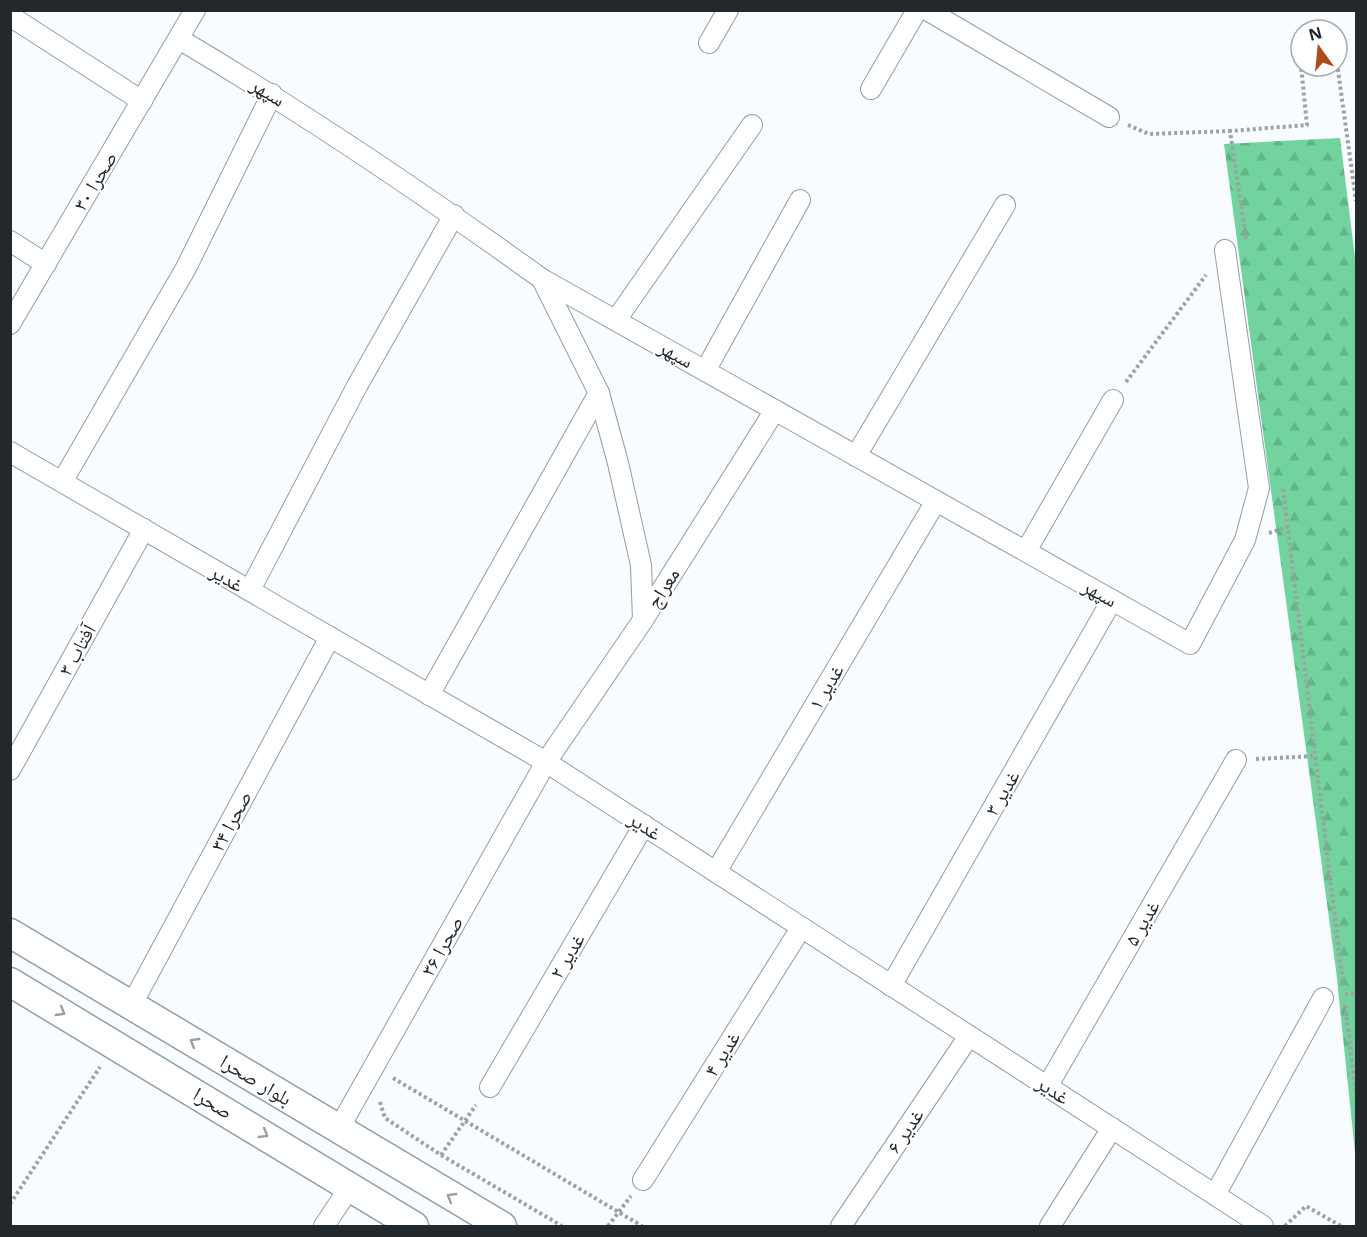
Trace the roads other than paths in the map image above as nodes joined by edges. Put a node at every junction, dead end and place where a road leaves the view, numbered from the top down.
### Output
1 (728, 10) edge
2 (917, 10) edge
3 (927, 10) edge
4 (193, 11) edge
5 (10, 15) edge
6 (179, 39) junction
7 (709, 43) dead end
8 (871, 88) dead end
9 (272, 94) junction
10 (142, 101) junction
11 (1109, 117) road end
12 (752, 125) dead end
13 (800, 200) dead end
14 (1005, 205) dead end
15 (454, 215) junction
16 (10, 241) edge
17 (1225, 250) road end
18 (46, 264) junction
19 (542, 279) junction
20 (616, 320) junction
21 (10, 324) edge
22 (705, 371) junction
23 (599, 393) junction
24 (1113, 400) road end
25 (775, 410) junction
26 (10, 452) edge
27 (856, 456) junction
28 (62, 482) junction
29 (936, 501) junction
30 (144, 529) junction
31 (1026, 551) junction
32 (250, 590) junction
33 (1112, 600) junction
34 (643, 620) junction
35 (330, 637) junction
36 (429, 694) junction
37 (1236, 760) road end
38 (546, 762) junction
39 (10, 770) edge
40 (644, 825) junction
41 (716, 872) junction
42 (801, 927) junction
43 (10, 933) edge
44 (10, 982) edge
45 (891, 986) junction
46 (1323, 998) dead end
47 (132, 1004) junction
48 (969, 1036) junction
49 (490, 1087) road end
50 (1047, 1087) junction
51 (1112, 1128) junction
52 (338, 1130) junction
53 (643, 1180) road end
54 (350, 1186) junction
55 (1215, 1195) junction
56 (324, 1227) edge
57 (414, 1227) edge
58 (502, 1227) edge
59 (840, 1227) edge
60 (1050, 1227) edge
61 (1263, 1227) edge

1 - 7 street
2 - 8 street
3 - 11 street
4 - 6 street, صحرا ۳۰
5 - 10 street
6 - 9 street, سپهر
6 - 10 street, صحرا ۳۰
9 - 15 street, سپهر
9 - 28 street
10 - 18 street, صحرا ۳۰
12 - 20 street
13 - 22 street
14 - 27 street
15 - 19 street, سپهر
15 - 32 street
16 - 18 street
17 - 33 street, سپهر
18 - 21 street, صحرا ۳۰
19 - 20 street, سپهر
19 - 23 street
20 - 22 street, سپهر
22 - 25 street, سپهر
23 - 34 street
23 - 36 street
24 - 31 street
25 - 27 street, سپهر
25 - 34 street, معراج
26 - 28 street, غدیر
27 - 29 street, سپهر
28 - 30 street, غدیر
29 - 31 street, سپهر
29 - 41 street, غدیر ۱
30 - 32 street, غدیر
30 - 39 street, آفتاب ۳
31 - 33 street, سپهر
32 - 35 street, غدیر
33 - 45 street, غدیر ۳
34 - 38 street, معراج
35 - 36 street, غدیر
35 - 47 street, صحرا ۳۴
36 - 38 street, غدیر
37 - 50 street, غدیر ۵
38 - 40 street, غدیر
38 - 52 street, صحرا ۳۶
40 - 41 street, غدیر
40 - 49 street, غدیر ۲
41 - 42 street, غدیر
42 - 45 street, غدیر
42 - 53 street, غدیر ۴
43 - 47 main road, بلوار صحرا
44 -> 54 main road, صحرا
45 - 48 street, غدیر
46 - 55 street
52 -> 47 main road, بلوار صحرا
48 - 50 street, غدیر
48 - 59 street, غدیر ۶
50 - 51 street, غدیر
51 - 55 street, غدیر
51 - 60 street
58 -> 52 main road, بلوار صحرا
54 - 56 street
54 - 57 main road, صحرا
55 - 61 street, غدیر

